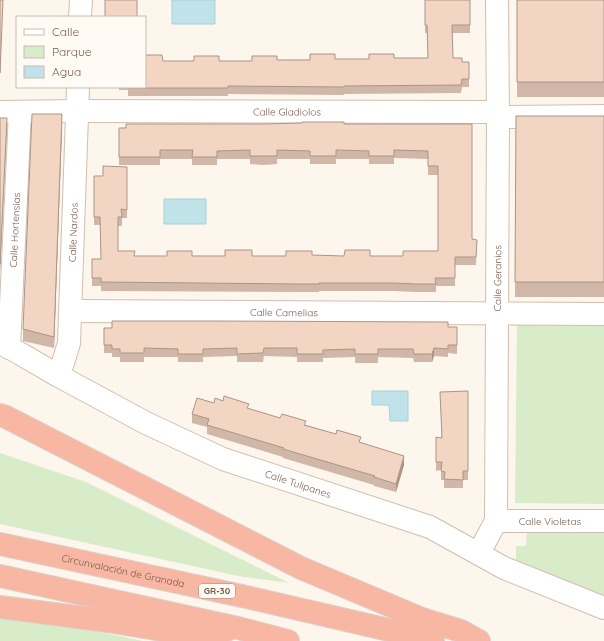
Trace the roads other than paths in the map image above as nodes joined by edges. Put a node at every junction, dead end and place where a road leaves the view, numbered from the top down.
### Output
1 (81, 0) edge
2 (496, 0) edge
3 (80, 16) edge
4 (78, 88) edge
5 (77, 111) junction
6 (10, 112) edge
7 (498, 115) junction
8 (604, 116) edge
9 (71, 311) junction
10 (497, 313) junction
11 (604, 314) edge
12 (5, 345) edge
13 (57, 375) junction
14 (0, 415) edge
15 (496, 520) junction
16 (604, 521) edge
17 (0, 544) edge
18 (479, 553) junction
19 (0, 576) edge
20 (0, 607) edge
21 (604, 608) edge
22 (238, 628) junction
23 (288, 641) edge
24 (433, 641) edge
25 (478, 641) edge

1 - 3 street
2 - 7 street, Calle Geranios
4 - 5 street, Calle Nardos
5 - 6 street, Calle Gladiolos
5 - 7 street, Calle Gladiolos
5 - 9 street, Calle Nardos
6 - 12 street, Calle Hortensias
7 - 8 street, Calle Gladiolos
7 - 10 street, Calle Geranios
9 - 10 street, Calle Camelias
9 - 13 street, Calle Nardos
10 - 11 street, Calle Camelias
10 - 15 street, Calle Geranios
12 - 13 street, Calle Tulipanes
13 - 18 street, Calle Tulipanes
14 - 25 highway
15 - 16 street, Calle Violetas
15 - 18 street, Calle Geranios
17 - 24 highway, Circunvalación de Granada / GR-30
18 - 21 street, Calle Tulipanes
19 - 22 highway
20 - 22 highway
22 - 23 highway

